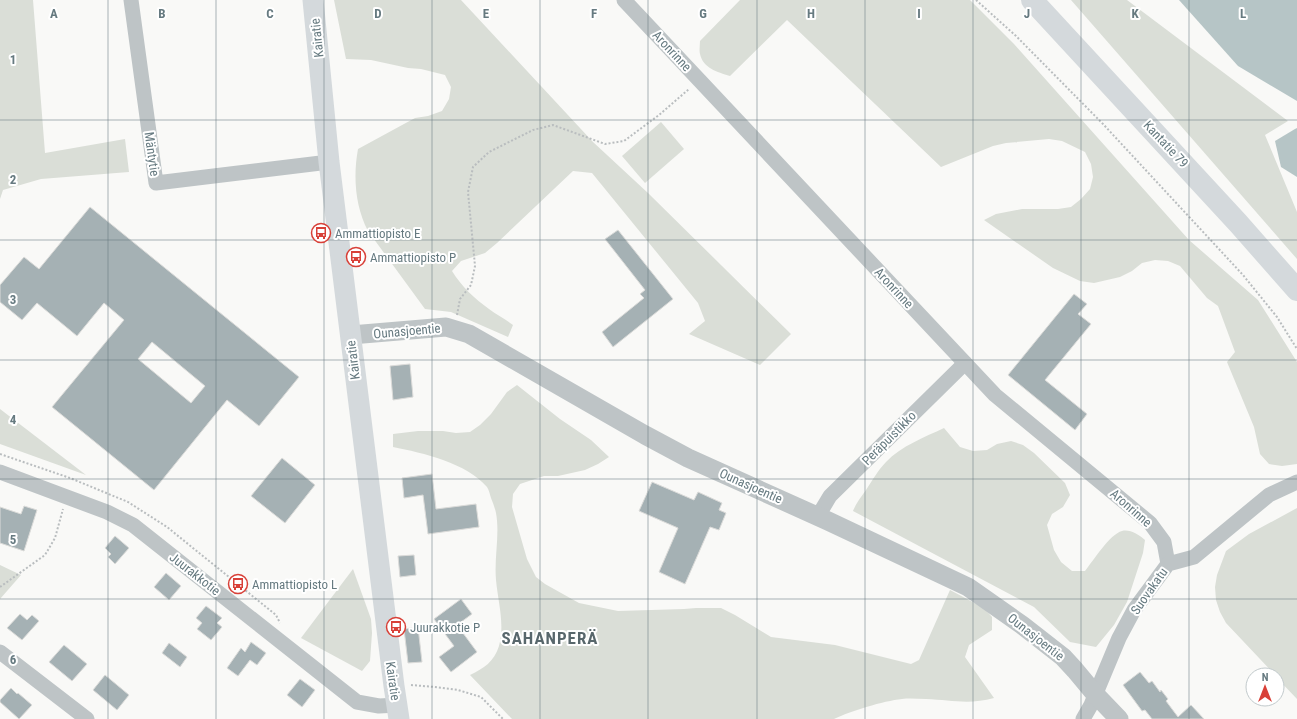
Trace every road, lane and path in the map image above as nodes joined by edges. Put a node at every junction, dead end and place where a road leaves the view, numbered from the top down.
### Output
1 (130, 0) edge
2 (313, 0) edge
3 (624, 0) edge
4 (976, 0) edge
5 (1032, 0) edge
6 (699, 80) junction
7 (329, 162) junction
8 (1297, 290) edge
9 (456, 320) dead end
10 (351, 335) junction
11 (1297, 349) edge
12 (965, 363) junction
13 (0, 472) edge
14 (70, 478) dead end
15 (1297, 482) edge
16 (66, 497) junction
17 (818, 516) junction
18 (1168, 564) junction
19 (0, 587) edge
20 (0, 652) edge
21 (1095, 694) junction
22 (396, 704) edge
23 (87, 719) edge
24 (503, 719) edge
25 (1083, 719) edge
26 (1119, 719) edge

1 - 7 street, Mäntytie
2 - 7 main road, Kairatie
3 - 6 street, Aronrinne
4 - 11 path
5 - 8 main road, Kantatie 79
6 - 9 path
6 - 12 street, Aronrinne
7 - 10 main road, Kairatie
10 - 17 street, Ounasjoentie
10 - 22 main road, Kairatie
12 - 17 street, Peräpuistikko
12 - 18 street, Aronrinne
13 - 16 street, Juurakkotie
14 - 16 path
15 - 18 street, Suovakatu
16 - 19 path
16 - 22 street, Juurakkotie
17 - 21 street, Ounasjoentie
18 - 21 street, Suovakatu
20 - 23 street
21 - 25 street, Suovakatu
21 - 26 street, Ounasjoentie
22 - 24 path

